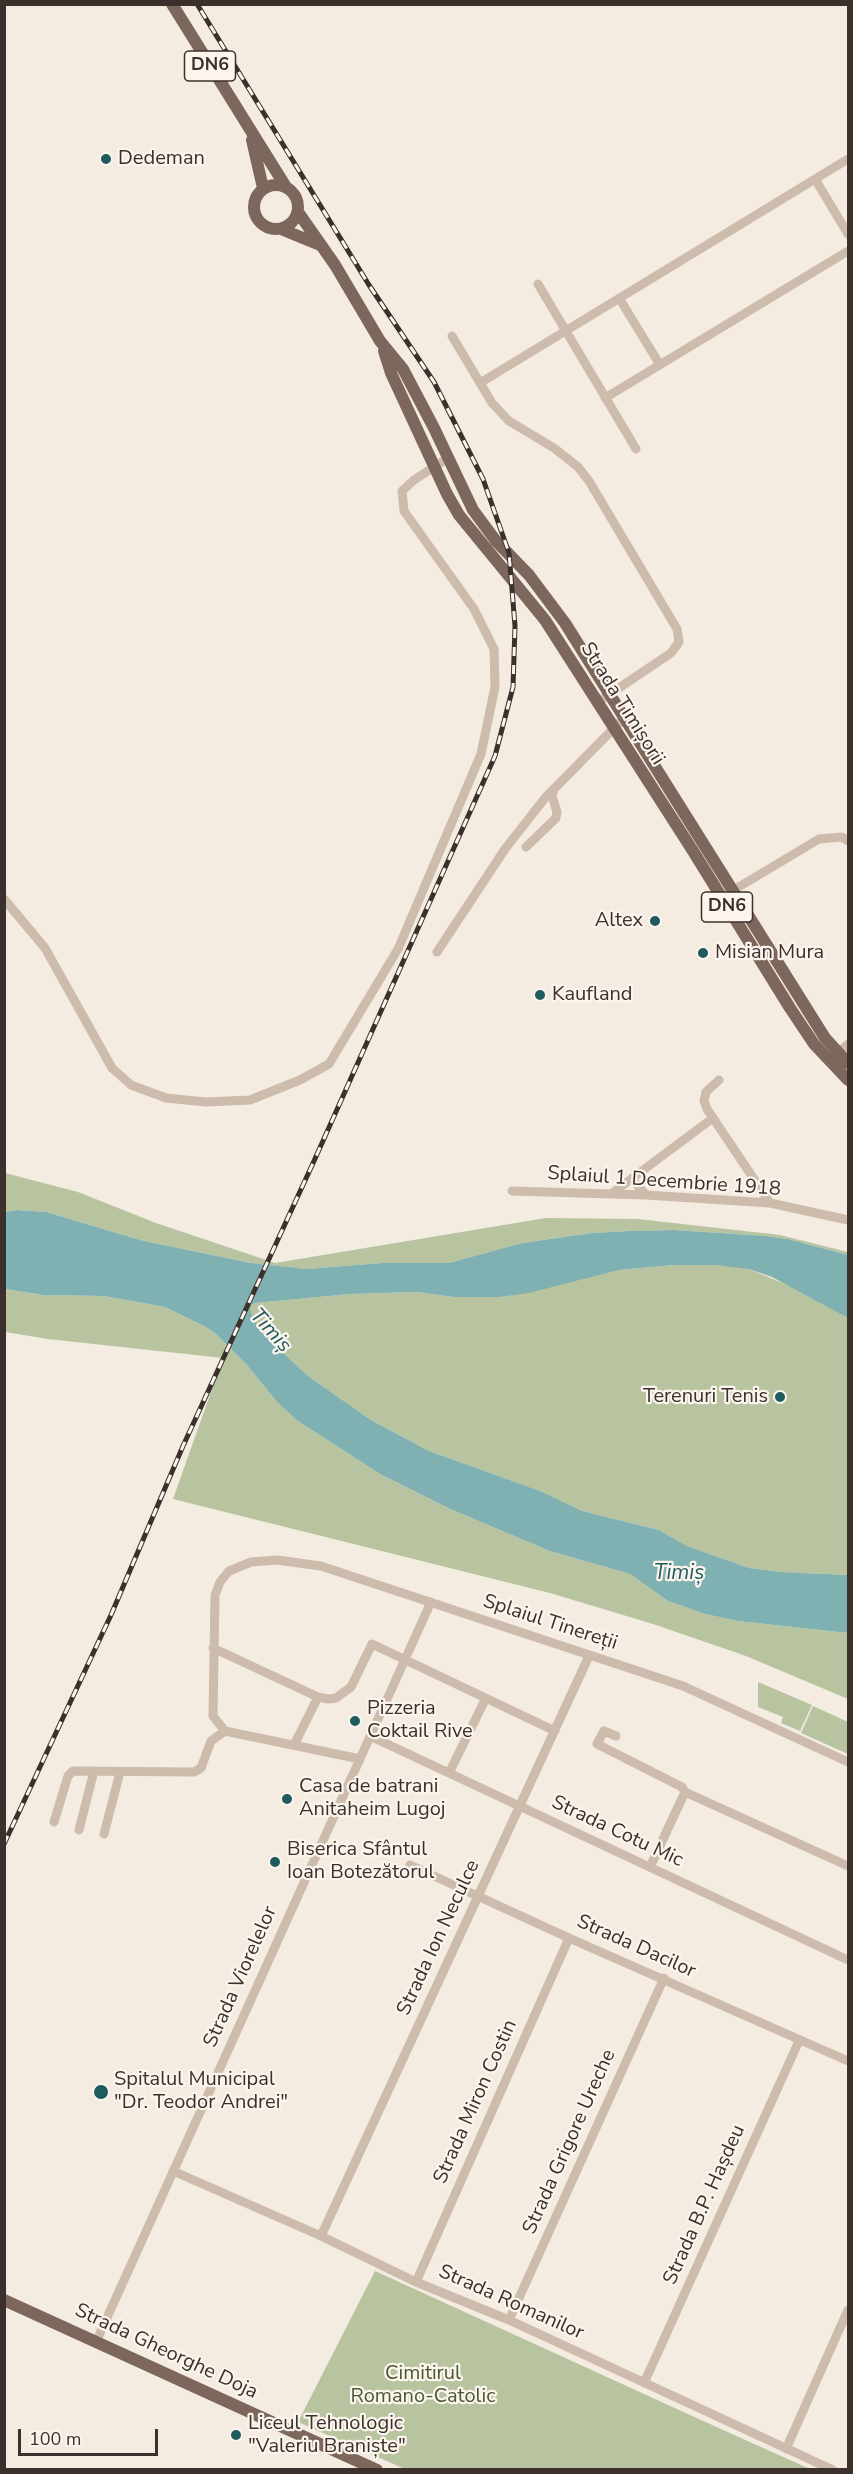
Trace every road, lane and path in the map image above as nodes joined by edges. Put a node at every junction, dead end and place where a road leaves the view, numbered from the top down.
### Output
1 (172, 4) edge
2 (248, 128) junction
3 (849, 159) edge
4 (815, 179) junction
5 (286, 187) junction
6 (264, 188) junction
7 (298, 212) junction
8 (281, 229) junction
9 (849, 234) edge
10 (320, 244) junction
11 (849, 251) edge
12 (538, 284) dead end
13 (619, 298) junction
14 (565, 331) junction
15 (452, 336) dead end
16 (380, 341) junction
17 (660, 365) junction
18 (480, 383) junction
19 (605, 398) junction
20 (636, 449) dead end
21 (448, 458) junction
22 (434, 466) junction
23 (610, 694) junction
24 (597, 703) junction
25 (624, 718) junction
26 (614, 728) junction
27 (554, 789) junction
28 (849, 841) edge
29 (526, 847) dead end
30 (732, 891) junction
31 (4, 899) edge
32 (437, 952) dead end
33 (849, 1044) edge
34 (838, 1053) junction
35 (849, 1063) edge
36 (719, 1080) dead end
37 (849, 1080) edge
38 (713, 1118) junction
39 (632, 1179) junction
40 (512, 1191) dead end
41 (611, 1194) junction
42 (646, 1195) junction
43 (770, 1203) junction
44 (849, 1220) edge
45 (431, 1602) junction
46 (213, 1648) junction
47 (589, 1656) junction
48 (405, 1660) junction
49 (318, 1697) junction
50 (486, 1698) junction
51 (225, 1731) junction
52 (555, 1731) junction
53 (370, 1736) junction
54 (616, 1736) dead end
55 (294, 1745) junction
56 (360, 1759) junction
57 (849, 1762) edge
58 (94, 1771) junction
59 (120, 1772) junction
60 (449, 1773) junction
61 (685, 1792) junction
62 (520, 1807) junction
63 (54, 1822) dead end
64 (79, 1830) dead end
65 (104, 1834) dead end
66 (410, 1864) dead end
67 (849, 1866) edge
68 (650, 1867) junction
69 (478, 1896) junction
70 (569, 1938) junction
71 (849, 1960) edge
72 (664, 1978) junction
73 (799, 2041) junction
74 (849, 2061) edge
75 (174, 2171) junction
76 (321, 2236) junction
77 (416, 2282) junction
78 (4, 2300) edge
79 (849, 2310) edge
80 (509, 2320) junction
81 (96, 2342) junction
82 (644, 2384) junction
83 (786, 2449) junction
84 (377, 2469) edge
85 (833, 2469) edge

1 - 2 main road, DN6
2 - 5 main road, DN6
2 - 6 main road, DN6
3 - 4 street
4 - 9 street
4 - 13 street
5 - 6 main road
5 - 7 main road
6 - 8 main road
7 - 8 main road
7 - 10 main road, Strada Timișorii / DN6
8 - 10 main road
10 - 16 main road, Strada Timișorii / DN6
11 - 17 street
12 - 14 street
13 - 14 street
13 - 17 street
14 - 18 street
14 - 19 street
15 - 18 street
16 - 21 main road, Strada Timișorii / DN6
16 - 22 main road, Strada Timișorii / DN6
17 - 19 street
18 - 23 street
19 - 20 street
21 - 22 street
21 - 23 main road, Strada Timișorii / DN6
22 - 24 main road, Strada Timișorii / DN6
22 - 31 street
23 - 24 street
23 - 25 main road, Strada Timișorii / DN6
24 - 26 main road, Strada Timișorii / DN6
25 - 26 street
25 - 30 main road, Strada Timișorii / DN6
26 - 27 street
26 - 37 main road, Strada Timișorii / DN6
27 - 29 street
27 - 32 street
28 - 30 street
30 - 34 main road, Strada Timișorii / DN6
33 - 34 street
34 - 35 main road, Strada Timișorii / DN6
36 - 38 street
38 - 39 street
38 - 43 street
39 - 41 street
39 - 42 street
40 - 41 street, Splaiul 1 Decembrie 1918
41 - 42 street, Splaiul 1 Decembrie 1918
42 - 43 street, Splaiul 1 Decembrie 1918
43 - 44 street, Splaiul 1 Decembrie 1918
45 - 46 street, Splaiul Tinereții
45 - 47 street, Splaiul Tinereții
45 - 48 street, Strada Viorelelor
46 - 49 street
46 - 51 street
47 - 52 street, Strada Ion Neculce
47 - 57 street, Splaiul Tinereții
48 - 49 street
48 - 50 street
48 - 53 street, Strada Viorelelor
49 - 55 street
50 - 52 street
50 - 60 street
51 - 55 street
51 - 59 street
52 - 62 street, Strada Ion Neculce
53 - 56 street, Strada Viorelelor
53 - 60 street, Strada Cotu Mic
54 - 61 street
55 - 56 street
56 - 75 street, Strada Viorelelor
58 - 59 street
58 - 63 street
58 - 64 street
59 - 65 street
60 - 62 street, Strada Cotu Mic
61 - 67 street
61 - 68 street
62 - 68 street, Strada Cotu Mic
62 - 69 street, Strada Ion Neculce
66 - 69 street, Strada Dacilor
68 - 71 street, Strada Cotu Mic
69 - 70 street, Strada Dacilor
69 - 76 street, Strada Ion Neculce
70 - 72 street, Strada Dacilor
70 - 77 street, Strada Miron Costin
72 - 73 street, Strada Dacilor
72 - 80 street, Strada Grigore Ureche
73 - 74 street, Strada Dacilor
73 - 82 street, Strada B.P. Hașdeu
75 - 76 street, Strada Romanilor
75 - 81 street, Strada Viorelelor
76 - 77 street, Strada Romanilor
77 - 80 street, Strada Romanilor
78 - 81 main road, Strada Gheorghe Doja
79 - 83 street
80 - 82 street, Strada Romanilor
81 - 84 main road, Strada Gheorghe Doja
82 - 83 street, Strada Romanilor
83 - 85 street, Strada Romanilor

